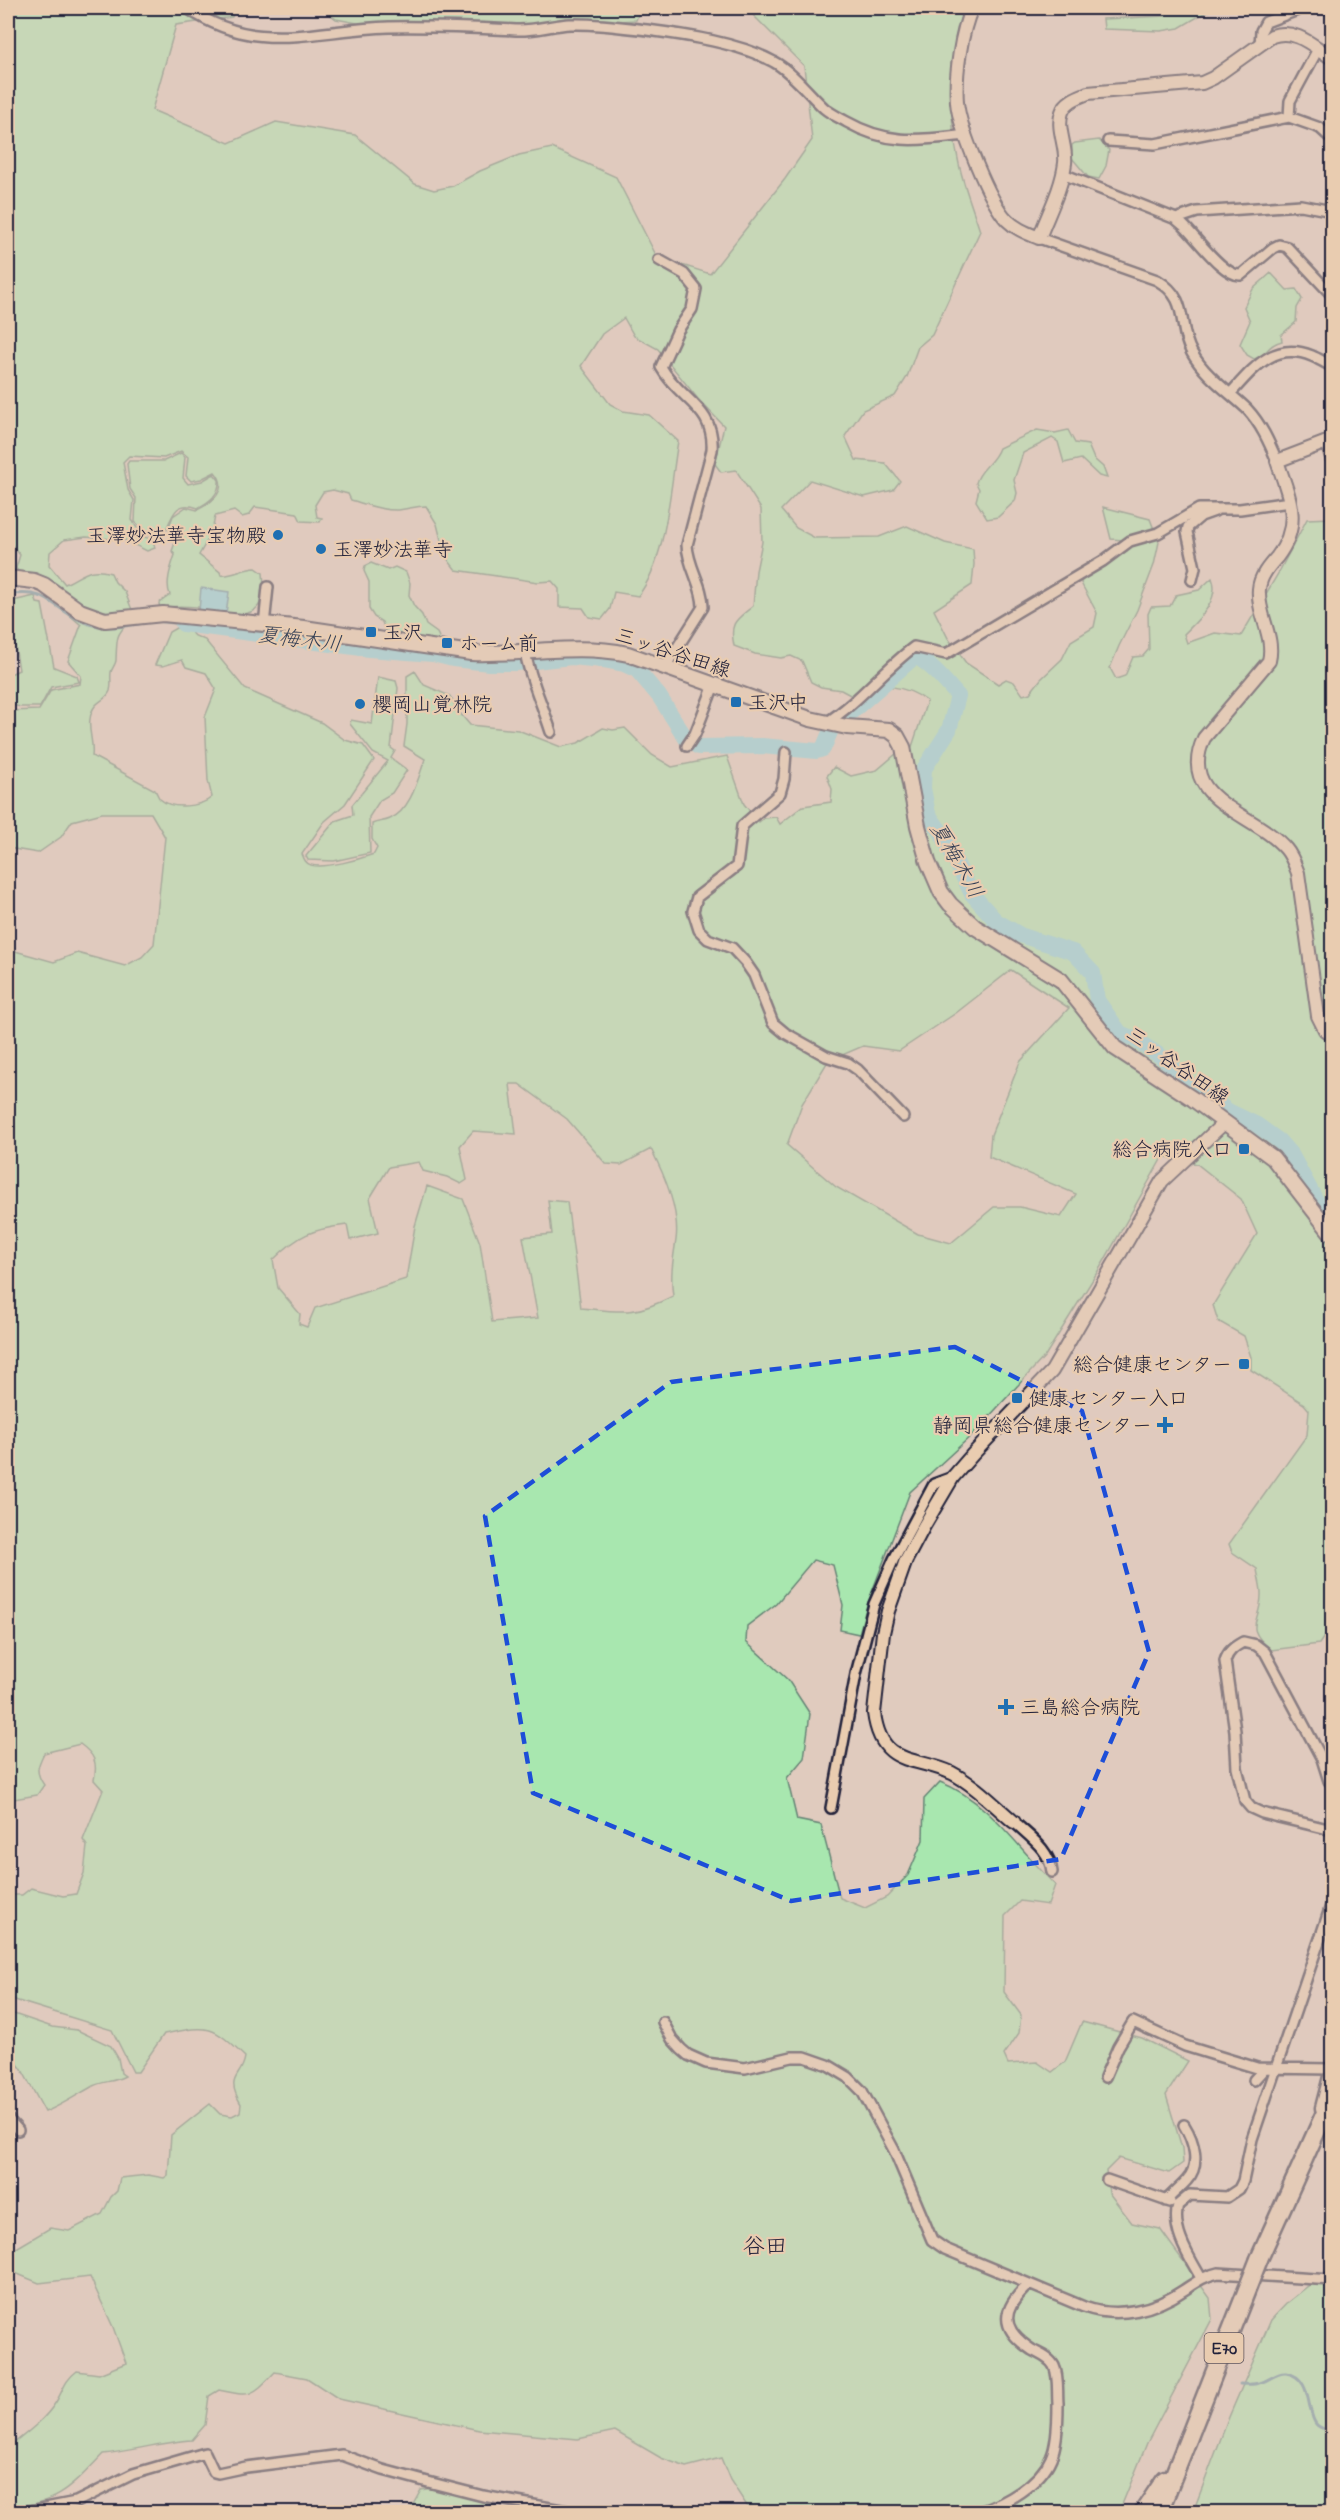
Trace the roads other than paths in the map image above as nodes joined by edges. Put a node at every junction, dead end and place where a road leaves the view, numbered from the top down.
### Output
1 (187, 8) edge
2 (972, 8) edge
3 (1304, 8) edge
4 (1324, 8) edge
5 (1332, 9) edge
6 (1260, 44) junction
7 (1318, 49) junction
8 (1332, 58) edge
9 (1289, 117) junction
10 (966, 135) junction
11 (1332, 139) edge
12 (1108, 141) dead end
13 (1063, 174) junction
14 (1332, 211) edge
15 (1176, 219) junction
16 (1039, 238) junction
17 (659, 260) dead end
18 (1332, 295) edge
19 (1332, 366) edge
20 (1230, 394) junction
21 (1329, 441) edge
22 (1332, 460) edge
23 (1277, 461) junction
24 (1290, 502) junction
25 (1220, 510) junction
26 (8, 578) edge
27 (1192, 579) dead end
28 (268, 587) dead end
29 (264, 625) junction
30 (525, 654) junction
31 (665, 667) junction
32 (714, 685) junction
33 (826, 723) junction
34 (551, 732) dead end
35 (689, 743) dead end
36 (786, 752) dead end
37 (1332, 1036) edge
38 (903, 1117) dead end
39 (1226, 1122) junction
40 (1332, 1234) edge
41 (953, 1477) junction
42 (1332, 1783) edge
43 (831, 1808) dead end
44 (1014, 1822) joint
45 (1332, 1830) edge
46 (1052, 1872) dead end
47 (1332, 1903) edge
48 (663, 2022) dead end
49 (1264, 2069) junction
50 (1275, 2069) junction
51 (1332, 2069) edge
52 (1105, 2077) dead end
53 (1332, 2077) edge
54 (1254, 2080) dead end
55 (1332, 2097) edge
56 (8, 2119) edge
57 (1184, 2125) dead end
58 (1319, 2126) junction
59 (18, 2130) dead end
60 (1107, 2180) dead end
61 (1166, 2201) junction
62 (1178, 2205) junction
63 (1201, 2278) junction
64 (1332, 2280) edge
65 (1029, 2284) junction
66 (1183, 2453) junction
67 (27, 2512) edge
68 (573, 2512) edge
69 (979, 2512) edge
70 (1143, 2512) edge
71 (1159, 2512) edge
72 (1168, 2512) edge

1 - 10 street
2 - 10 street
3 - 6 street
4 - 5 street
6 - 7 street
6 - 13 street
7 - 8 street
7 - 9 street
9 - 11 street
9 - 12 street
10 - 16 street
13 - 15 street
13 - 16 street
14 - 15 street
15 - 18 street
16 - 20 street
17 - 31 street
19 - 20 street
20 - 23 street
21 - 22 street
21 - 23 street
23 - 24 street
24 - 25 street
24 - 37 street
25 - 27 street
25 - 33 street
26 - 29 main road, 三ッ谷谷田線
28 - 29 street
29 - 30 main road, 三ッ谷谷田線
30 - 31 main road, 三ッ谷谷田線
30 - 34 street
31 - 32 main road, 三ッ谷谷田線
32 - 33 main road, 三ッ谷谷田線
32 - 35 street
33 - 39 main road, 三ッ谷谷田線
36 - 38 street
39 - 40 main road, 三ッ谷谷田線
39 - 41 street
41 - 43 street
41 - 44 street
42 - 45 street
44 - 46 street
47 - 50 street
48 - 65 street
49 - 50 street
49 - 52 street
49 - 54 street
50 - 51 street
50 - 62 street
53 - 58 highway
55 - 58 highway, E70
56 - 59 street
57 - 61 street
58 - 66 highway, E70, bridge
60 - 61 street
61 - 62 street
62 - 63 street
63 - 64 street
63 - 65 street
65 - 69 street
66 - 70 highway
66 - 71 highway, E70
66 - 72 highway
67 - 68 street

